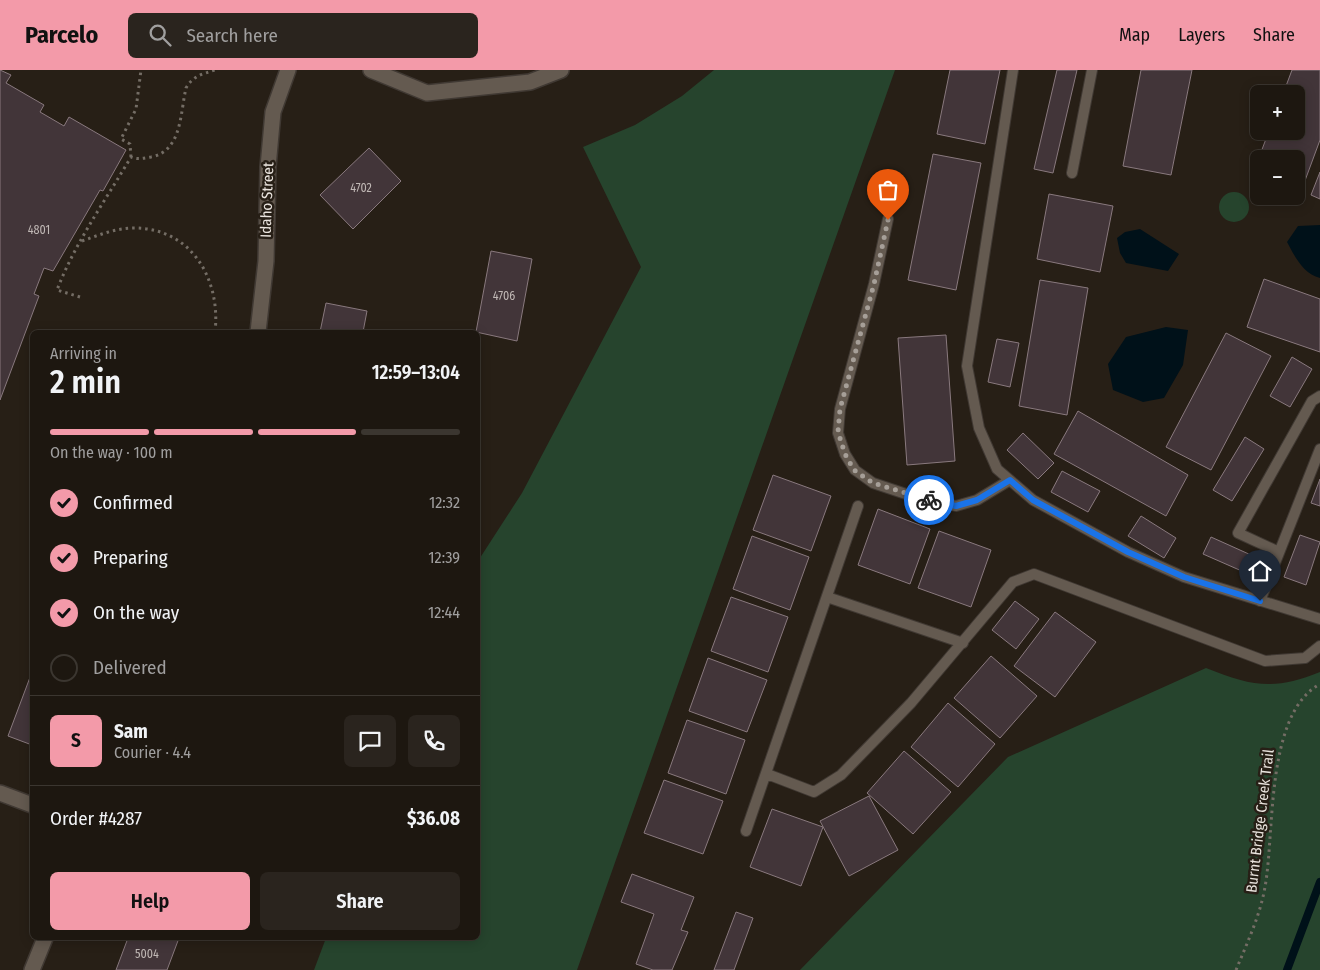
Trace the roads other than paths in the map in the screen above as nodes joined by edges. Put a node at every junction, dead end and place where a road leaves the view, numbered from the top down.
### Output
1 (288, 70) edge
2 (371, 70) edge
3 (561, 70) edge
4 (1013, 70) edge
5 (1092, 70) edge
6 (1072, 174) dead end
7 (888, 220) dead end
8 (258, 330) edge
9 (1320, 396) edge
10 (1320, 449) edge
11 (1010, 480) junction
12 (858, 506) dead end
13 (1279, 552) junction
14 (827, 597) junction
15 (1260, 601) junction
16 (1320, 619) edge
17 (963, 643) junction
18 (1320, 646) edge
19 (767, 774) junction
20 (0, 793) edge
21 (30, 803) edge
22 (746, 831) dead end
23 (44, 940) edge
24 (32, 970) edge

1 - 8 street, Idaho Street
2 - 3 street
4 - 11 lane
5 - 6 lane
7 - 11 lane
9 - 13 lane
10 - 13 lane
11 - 15 lane
12 - 14 lane
13 - 15 lane
14 - 17 lane
14 - 19 lane
15 - 16 lane
17 - 18 lane
17 - 19 lane
19 - 22 lane
20 - 21 street
23 - 24 street

